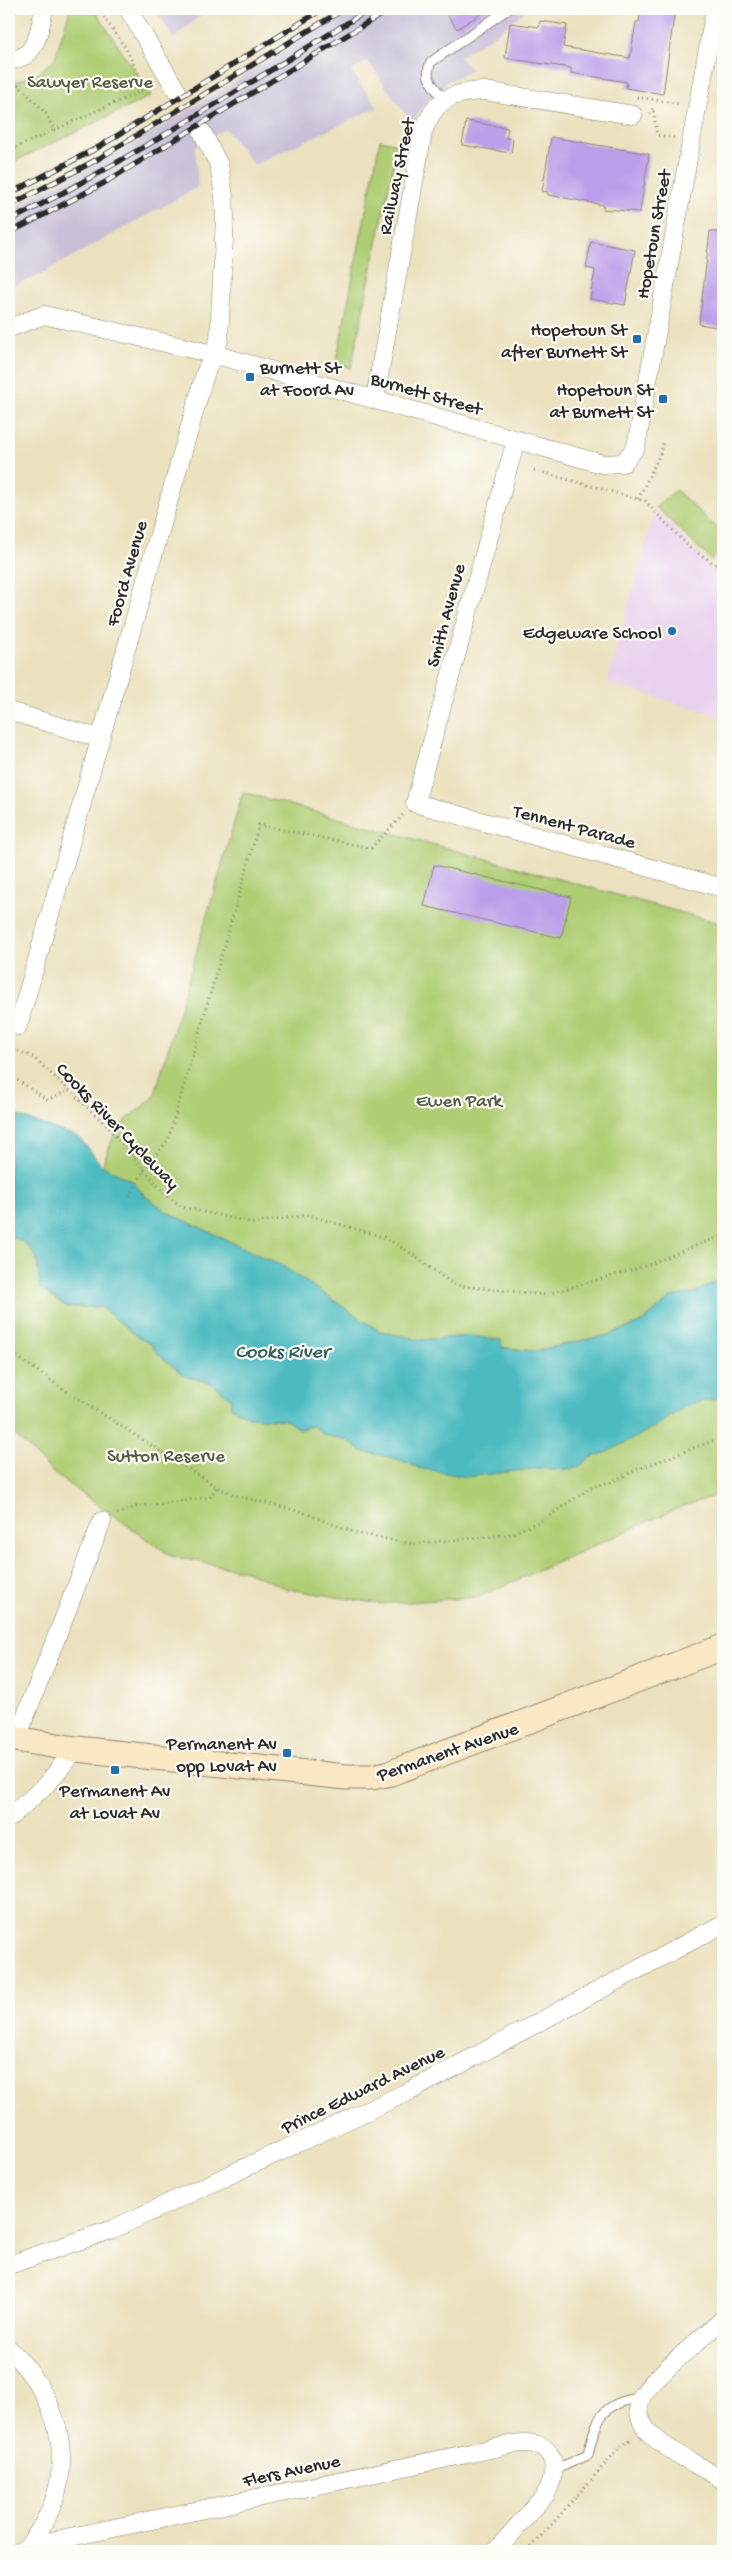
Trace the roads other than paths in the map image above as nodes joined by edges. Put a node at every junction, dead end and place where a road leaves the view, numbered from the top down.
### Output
1 (44, 9) edge
2 (128, 9) edge
3 (508, 9) edge
4 (715, 9) edge
5 (12, 59) edge
6 (177, 91) dead end
7 (444, 99) junction
8 (641, 116) road end
9 (202, 132) dead end
10 (9, 328) edge
11 (213, 354) junction
12 (375, 398) junction
13 (516, 440) junction
14 (623, 463) joint
15 (9, 711) edge
16 (99, 738) junction
17 (415, 803) joint
18 (723, 888) edge
19 (18, 1026) dead end
20 (102, 1521) road end
21 (723, 1648) edge
22 (12, 1739) edge
23 (76, 1749) junction
24 (9, 1818) edge
25 (723, 1924) edge
26 (9, 2265) edge
27 (723, 2319) edge
28 (9, 2349) edge
29 (640, 2398) junction
30 (554, 2470) junction
31 (723, 2480) edge
32 (25, 2549) edge
33 (496, 2551) edge

1 - 5 street
2 - 6 street
3 - 7 lane
4 - 14 street, Hopetoun Street
7 - 8 street, Railway Street
7 - 12 street, Railway Street
9 - 11 street, Foord Avenue
10 - 11 street, Burnett Street
11 - 12 street, Burnett Street
11 - 16 street, Foord Avenue
12 - 13 street, Burnett Street
13 - 14 street, Burnett Street
13 - 17 street, Smith Avenue
15 - 16 street
16 - 19 street, Foord Avenue
17 - 18 street, Tennent Parade
20 - 22 street
21 - 23 main road, Permanent Avenue
22 - 23 main road, Permanent Avenue
23 - 24 street
25 - 26 street, Prince Edward Avenue
27 - 29 street
28 - 32 street
29 - 30 lane
29 - 31 street
30 - 32 street, Flers Avenue
30 - 33 street

